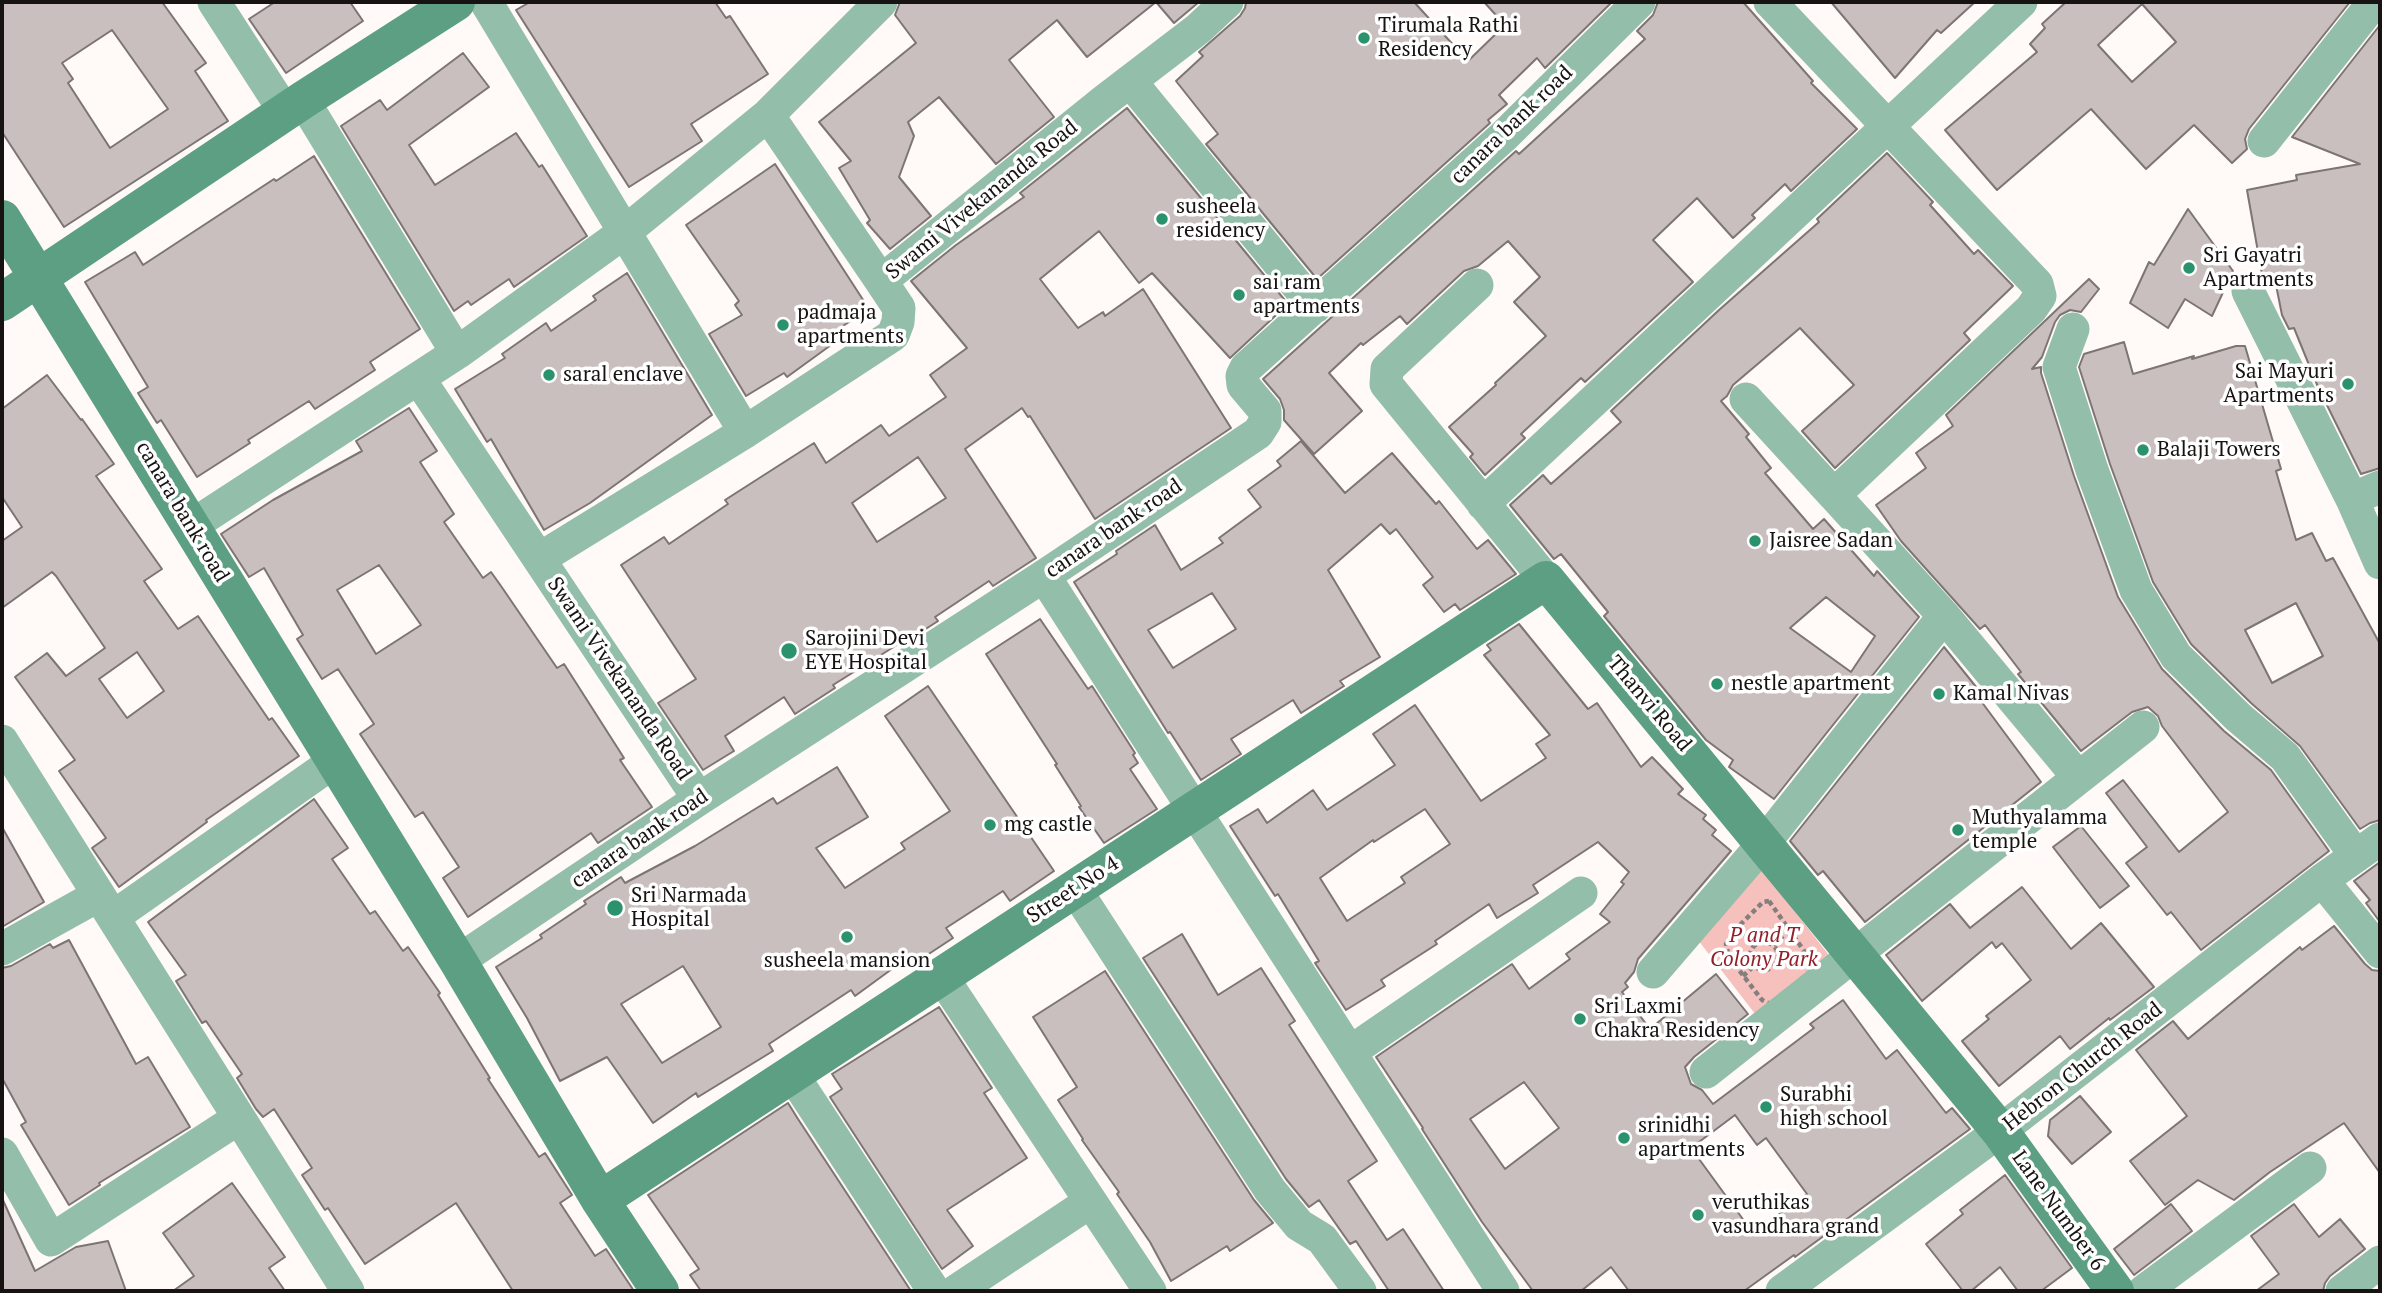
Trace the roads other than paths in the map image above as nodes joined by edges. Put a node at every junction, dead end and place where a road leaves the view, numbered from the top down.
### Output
1 (214, 2) edge
2 (456, 2) edge
3 (486, 2) edge
4 (881, 2) edge
5 (1227, 2) edge
6 (1639, 2) edge
7 (1770, 2) edge
8 (2021, 2) edge
9 (2374, 2) edge
10 (1130, 81) junction
11 (294, 106) junction
12 (768, 115) junction
13 (1888, 125) junction
14 (2264, 141) dead end
15 (2, 219) edge
16 (626, 232) junction
17 (39, 277) junction
18 (881, 281) junction
19 (1477, 285) dead end
20 (2248, 291) dead end
21 (2, 302) edge
22 (1315, 307) junction
23 (2073, 329) dead end
24 (457, 353) junction
25 (419, 379) junction
26 (1746, 400) dead end
27 (745, 432) junction
28 (2366, 493) edge
29 (1834, 495) junction
30 (1483, 504) junction
31 (191, 526) junction
32 (539, 559) junction
33 (2380, 563) edge
34 (1044, 576) junction
35 (1546, 580) junction
36 (1944, 616) junction
37 (2143, 727) dead end
38 (5, 751) edge
39 (335, 761) junction
40 (2078, 777) junction
41 (699, 799) junction
42 (1195, 810) junction
43 (1764, 843) junction
44 (2368, 848) edge
45 (2322, 880) junction
46 (1075, 889) junction
47 (1581, 893) dead end
48 (106, 906) junction
49 (2, 949) edge
50 (2380, 952) edge
51 (1856, 955) junction
52 (458, 961) junction
53 (1653, 972) dead end
54 (942, 977) junction
55 (1350, 1052) junction
56 (1706, 1072) dead end
57 (792, 1074) junction
58 (239, 1118) junction
59 (2000, 1131) junction
60 (2, 1154) edge
61 (2310, 1168) dead end
62 (600, 1200) junction
63 (1090, 1202) junction
64 (2380, 1262) edge
65 (1792, 1288) edge
66 (348, 1291) edge
67 (660, 1291) edge
68 (934, 1291) edge
69 (956, 1291) edge
70 (1150, 1291) edge
71 (1360, 1291) edge
72 (1503, 1291) edge
73 (2115, 1291) edge
74 (2144, 1291) edge
75 (2342, 1291) edge

1 - 11 street
2 - 11 street
3 - 16 street
4 - 12 street
5 - 10 street, Swami Vivekananda Road
6 - 22 street, canara bank road
7 - 13 street
8 - 13 street
9 - 14 street
10 - 18 street, Swami Vivekananda Road
10 - 22 street
11 - 17 street
11 - 24 street
12 - 16 street
12 - 18 street
13 - 29 street
13 - 30 street
15 - 17 street, canara bank road
16 - 24 street
16 - 27 street
17 - 21 street
17 - 31 street, canara bank road
18 - 27 street, Swami Vivekananda Road
19 - 30 street, Thanvi Road
20 - 28 street
22 - 34 street, canara bank road
23 - 44 street
24 - 25 street
25 - 31 street
25 - 32 street, Swami Vivekananda Road
26 - 29 street
27 - 32 street, Swami Vivekananda Road
28 - 33 street
29 - 36 street
30 - 35 street, Thanvi Road
31 - 39 street, canara bank road
32 - 41 street, Swami Vivekananda Road
34 - 41 street, canara bank road
34 - 42 street
35 - 42 street, Street No 4
35 - 43 street, Thanvi Road
36 - 40 street
36 - 43 street
37 - 40 street
38 - 48 street
39 - 48 street
39 - 52 street, canara bank road
40 - 51 street
41 - 52 street, canara bank road
42 - 46 street, Street No 4
42 - 55 street
43 - 51 street, Thanvi Road
43 - 53 street
44 - 45 street, Hebron Church Road
45 - 50 street
45 - 59 street, Hebron Church Road
46 - 54 street, Street No 4
46 - 71 street
47 - 55 street
48 - 49 street
48 - 58 street
51 - 56 street
51 - 59 street, Thanvi Road
52 - 62 street, canara bank road
54 - 57 street, Street No 4
54 - 63 street
55 - 72 street
57 - 62 street, Street No 4
57 - 68 street
58 - 60 street
58 - 66 street
59 - 65 street, Hebron Church Road
59 - 73 street, Lane Number 6
61 - 74 street
62 - 67 street, canara bank road
63 - 69 street
63 - 70 street
64 - 75 street

